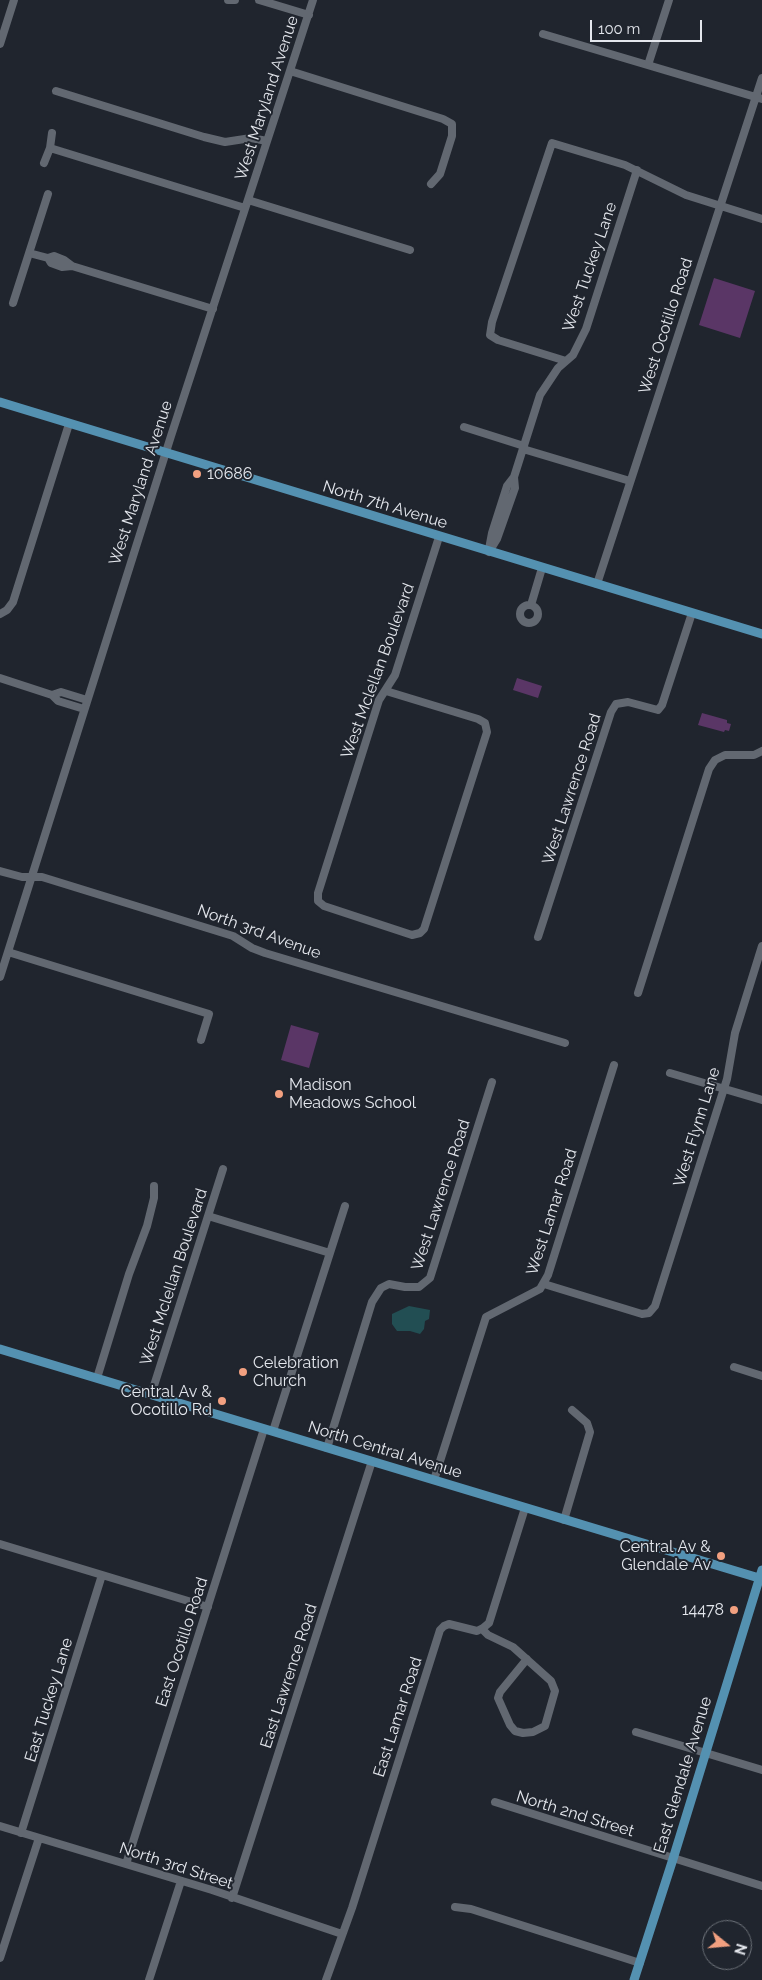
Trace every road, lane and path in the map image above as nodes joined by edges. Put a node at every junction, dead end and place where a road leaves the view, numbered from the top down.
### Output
1 (14, 0) edge
2 (228, 0) edge
3 (235, 0) edge
4 (259, 0) edge
5 (314, 0) edge
6 (669, 0) edge
7 (308, 15) junction
8 (543, 34) dead end
9 (0, 44) edge
10 (648, 65) junction
11 (290, 71) junction
12 (762, 78) edge
13 (56, 91) dead end
14 (759, 98) edge
15 (52, 132) dead end
16 (267, 141) junction
17 (50, 148) junction
18 (44, 163) dead end
19 (637, 170) junction
20 (431, 184) dead end
21 (48, 194) dead end
22 (246, 204) junction
23 (721, 206) junction
24 (762, 219) edge
25 (410, 250) dead end
26 (29, 253) junction
27 (12, 303) dead end
28 (213, 309) junction
29 (566, 361) junction
30 (0, 402) edge
31 (69, 424) junction
32 (464, 427) dead end
33 (523, 448) junction
34 (165, 454) junction
35 (630, 481) junction
36 (440, 537) junction
37 (489, 552) junction
38 (542, 568) junction
39 (597, 584) junction
40 (531, 605) dead end
41 (692, 613) junction
42 (1, 614) edge
43 (762, 634) edge
44 (0, 678) edge
45 (386, 691) junction
46 (52, 695) junction
47 (87, 700) junction
48 (84, 709) junction
49 (762, 751) edge
50 (0, 871) edge
51 (31, 878) junction
52 (538, 936) dead end
53 (762, 946) edge
54 (8, 952) junction
55 (753, 975) junction
56 (0, 977) edge
57 (762, 978) edge
58 (638, 993) dead end
59 (201, 1040) dead end
60 (565, 1042) dead end
61 (614, 1065) dead end
62 (670, 1073) dead end
63 (492, 1082) dead end
64 (724, 1089) junction
65 (762, 1100) edge
66 (223, 1168) dead end
67 (154, 1186) dead end
68 (344, 1206) dead end
69 (208, 1216) junction
70 (330, 1253) junction
71 (544, 1284) junction
72 (0, 1349) edge
73 (734, 1367) dead end
74 (762, 1376) edge
75 (97, 1378) junction
76 (151, 1395) junction
77 (572, 1410) dead end
78 (268, 1430) junction
79 (327, 1448) junction
80 (372, 1461) junction
81 (434, 1480) junction
82 (525, 1508) junction
83 (564, 1520) junction
84 (0, 1544) edge
85 (102, 1575) junction
86 (761, 1576) edge
87 (208, 1607) junction
88 (482, 1629) junction
89 (526, 1659) junction
90 (636, 1732) dead end
91 (706, 1754) junction
92 (762, 1770) edge
93 (495, 1802) dead end
94 (0, 1826) edge
95 (21, 1833) junction
96 (39, 1838) junction
97 (674, 1859) junction
98 (126, 1864) junction
99 (181, 1880) junction
100 (762, 1886) edge
101 (232, 1898) junction
102 (455, 1907) dead end
103 (342, 1934) junction
104 (0, 1958) edge
105 (640, 1963) junction
106 (149, 1980) edge
107 (326, 1980) edge
108 (634, 1980) edge

1 - 9 street
2 - 3 street
4 - 7 street
5 - 7 street, West Maryland Avenue
6 - 10 street
7 - 11 street, West Maryland Avenue
8 - 10 street
10 - 14 street
11 - 16 street, West Maryland Avenue
11 - 20 street
12 - 14 street, West Ocotillo Road
13 - 16 street
14 - 23 street, West Ocotillo Road
15 - 17 street
16 - 22 street, West Maryland Avenue
17 - 18 street
17 - 22 street
19 - 23 street
19 - 29 street, West Tuckey Lane
19 - 29 street
21 - 26 street
22 - 25 street
22 - 28 street, West Maryland Avenue
23 - 24 street
23 - 35 street, West Ocotillo Road
26 - 27 street
26 - 28 street
28 - 34 street, West Maryland Avenue
29 - 33 street, West Tuckey Lane
30 - 31 main road, North 7th Avenue
31 - 34 main road, North 7th Avenue
31 - 42 street
32 - 33 street
33 - 35 street
33 - 37 street, West Tuckey Lane
34 - 36 main road, North 7th Avenue
34 - 47 street, West Maryland Avenue
35 - 39 street, West Ocotillo Road
36 - 37 main road, North 7th Avenue
36 - 45 street, West Mclellan Boulevard
37 - 38 main road, North 7th Avenue
38 - 39 main road, North 7th Avenue
38 - 40 street
39 - 41 main road, North 7th Avenue
41 - 43 main road, North 7th Avenue
41 - 52 street, West Lawrence Road
44 - 46 street
45 - 45 street, West Mclellan Boulevard
46 - 47 street
46 - 48 street
47 - 48 street, West Maryland Avenue
48 - 51 street, West Maryland Avenue
49 - 58 street
50 - 51 street, North 3rd Avenue
51 - 54 street, West Maryland Avenue
51 - 60 street, North 3rd Avenue
53 - 55 street, West Flynn Lane
54 - 56 street, West Maryland Avenue
54 - 59 street
55 - 57 street
55 - 64 street, West Flynn Lane
61 - 71 street, West Lamar Road
62 - 64 street
63 - 79 street, West Lawrence Road
64 - 65 street
64 - 71 street, West Flynn Lane
66 - 69 street, West Mclellan Boulevard
67 - 75 street
68 - 70 street
69 - 70 street
69 - 76 street, West Mclellan Boulevard
70 - 78 street
71 - 81 street, West Lamar Road
72 - 75 main road, North Central Avenue
73 - 74 street
75 - 76 main road, North Central Avenue
76 - 78 main road, North Central Avenue
77 - 83 street
78 - 79 main road, North Central Avenue
78 - 87 street, East Ocotillo Road
79 - 80 main road, North Central Avenue
80 - 81 main road, North Central Avenue
80 - 101 street, East Lawrence Road
81 - 82 main road, North Central Avenue
82 - 83 main road, North Central Avenue
82 - 88 street
83 - 86 main road, North Central Avenue
84 - 85 street
85 - 87 street
85 - 95 street, East Tuckey Lane
86 - 91 main road, East Glendale Avenue
87 - 98 street, East Ocotillo Road
88 - 89 street
88 - 103 street, East Lamar Road
89 - 89 street
90 - 91 street
91 - 92 street
91 - 97 main road, East Glendale Avenue
93 - 97 street, North 2nd Street
94 - 95 street, North 3rd Street
95 - 96 street, North 3rd Street
96 - 98 street, North 3rd Street
96 - 104 street
97 - 100 street, North 2nd Street
97 - 105 main road, East Glendale Avenue
98 - 99 street, North 3rd Street
99 - 101 street, North 3rd Street
99 - 106 street
101 - 103 street, North 3rd Street
102 - 105 street
103 - 107 street, East Lamar Road
105 - 108 main road, East Glendale Avenue

